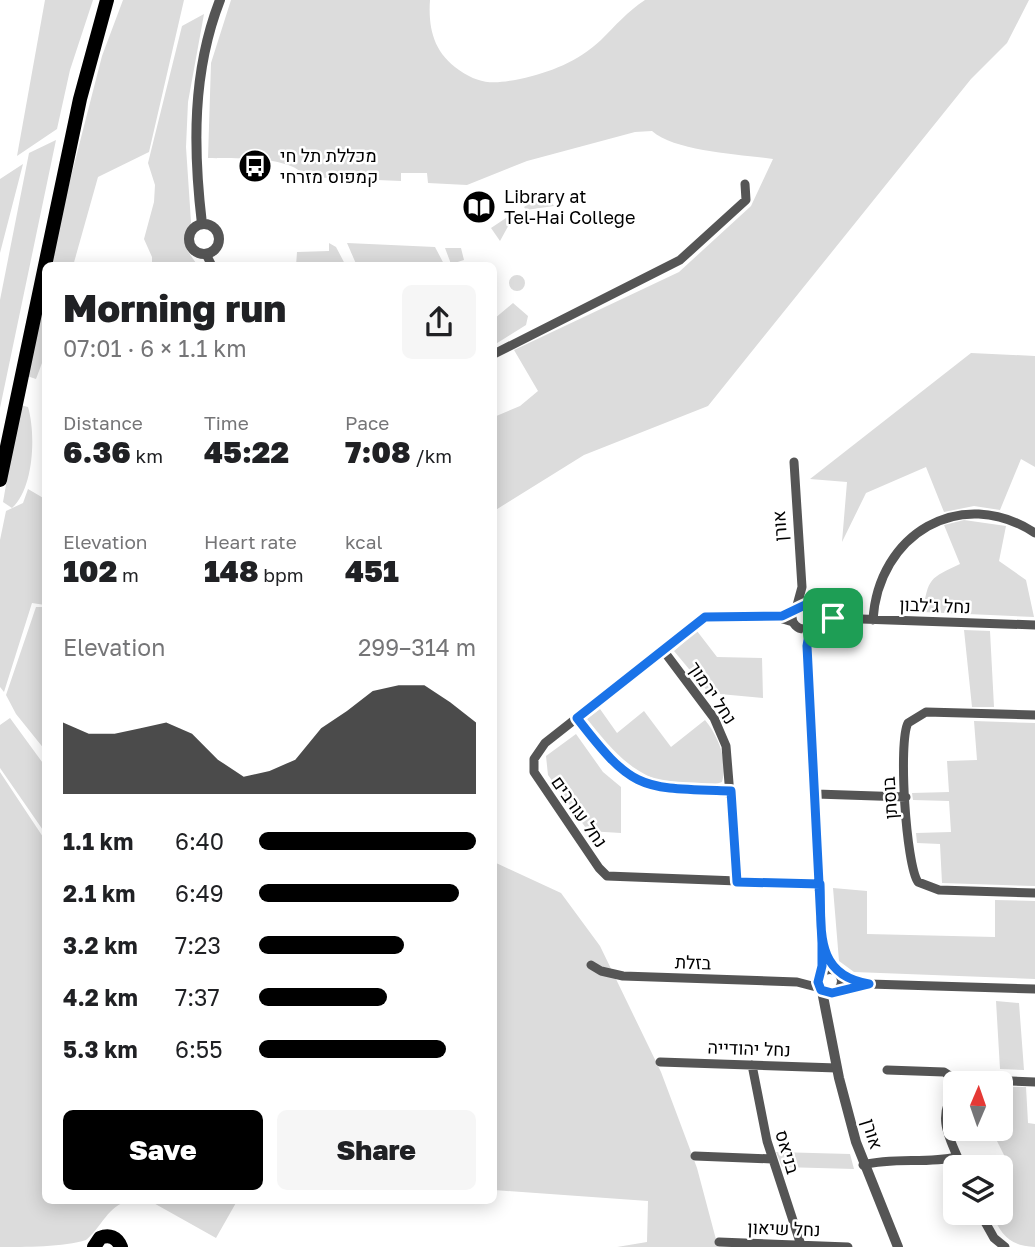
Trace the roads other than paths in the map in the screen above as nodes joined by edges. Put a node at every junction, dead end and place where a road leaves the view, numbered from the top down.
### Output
1 (107, 0) edge
2 (113, 0) edge
3 (220, 0) edge
4 (93, 41) junction
5 (746, 184) dead end
6 (202, 224) junction
7 (206, 254) junction
8 (46, 262) edge
9 (210, 262) edge
10 (42, 282) edge
11 (497, 352) edge
12 (794, 463) dead end
13 (0, 480) edge
14 (1035, 533) edge
15 (802, 587) junction
16 (795, 609) junction
17 (813, 610) junction
18 (776, 617) junction
19 (833, 618) junction
20 (873, 620) junction
21 (795, 624) junction
22 (813, 625) junction
23 (1035, 625) edge
24 (663, 650) junction
25 (807, 653) junction
26 (1035, 715) edge
27 (577, 718) junction
28 (731, 791) junction
29 (816, 794) junction
30 (906, 797) junction
31 (737, 882) junction
32 (820, 884) junction
33 (1035, 893) edge
34 (822, 943) junction
35 (591, 965) dead end
36 (838, 973) junction
37 (820, 974) junction
38 (797, 982) junction
39 (869, 984) junction
40 (821, 989) junction
41 (1035, 989) edge
42 (837, 991) junction
43 (830, 1025) junction
44 (660, 1062) dead end
45 (752, 1065) junction
46 (837, 1068) junction
47 (887, 1070) dead end
48 (943, 1072) edge
49 (1013, 1081) edge
50 (1035, 1082) edge
51 (695, 1156) dead end
52 (772, 1159) junction
53 (943, 1159) edge
54 (863, 1166) junction
55 (987, 1225) edge
56 (719, 1242) dead end
57 (801, 1245) edge
58 (93, 1246) edge
59 (123, 1246) edge
60 (895, 1246) edge
61 (848, 1247) edge
62 (1005, 1247) edge

1 - 4 highway
2 - 4 highway
3 - 6 street
4 - 8 highway
5 - 11 street
6 - 7 street
6 - 7 street
7 - 9 street
10 - 13 highway
12 - 15 street, אורן
14 - 20 street
15 - 16 street, אורן
15 - 17 street, אורן
16 - 17 street
16 - 18 street, נחל עורבים
16 - 21 street, אורן
17 - 19 street, נחל ג'לבון
17 - 22 street
18 - 21 street, נחל עורבים
18 - 24 street, נחל עורבים
19 - 20 street, נחל ג'לבון
19 - 22 street, נחל ג'לבון
20 - 23 street, נחל ג'לבון
21 - 22 street, נחל עורבים
21 - 25 street
22 - 25 street
24 - 27 street, נחל עורבים
24 - 28 street, נחל ירמוך
25 - 29 street
26 - 30 street, בוסתן
27 - 28 street
27 - 31 street, נחל עורבים
28 - 31 street, נחל ירמוך
29 - 30 street
29 - 32 street
30 - 33 street, בוסתן
31 - 32 street, נחל עורבים
32 - 34 street
34 - 36 street
34 - 37 street
35 - 38 street, בזלת
36 - 37 street
36 - 39 street
36 - 42 street
37 - 38 street, בזלת
37 - 40 street
38 - 40 street, בזלת
39 - 41 street
39 - 42 street
40 - 42 street
40 - 43 street, אורן
42 - 43 street, אורן
43 - 46 street, אורן
44 - 45 street, נחל יהודייה
45 - 46 street, נחל יהודייה
45 - 52 street, בניאס
46 - 54 street, אורן
47 - 48 street
49 - 50 street
51 - 52 street
52 - 57 street, בניאס
53 - 54 street
54 - 60 street, אורן
55 - 62 street
56 - 57 street, נחל שיאון
57 - 61 street, נחל שיאון
58 - 59 highway

